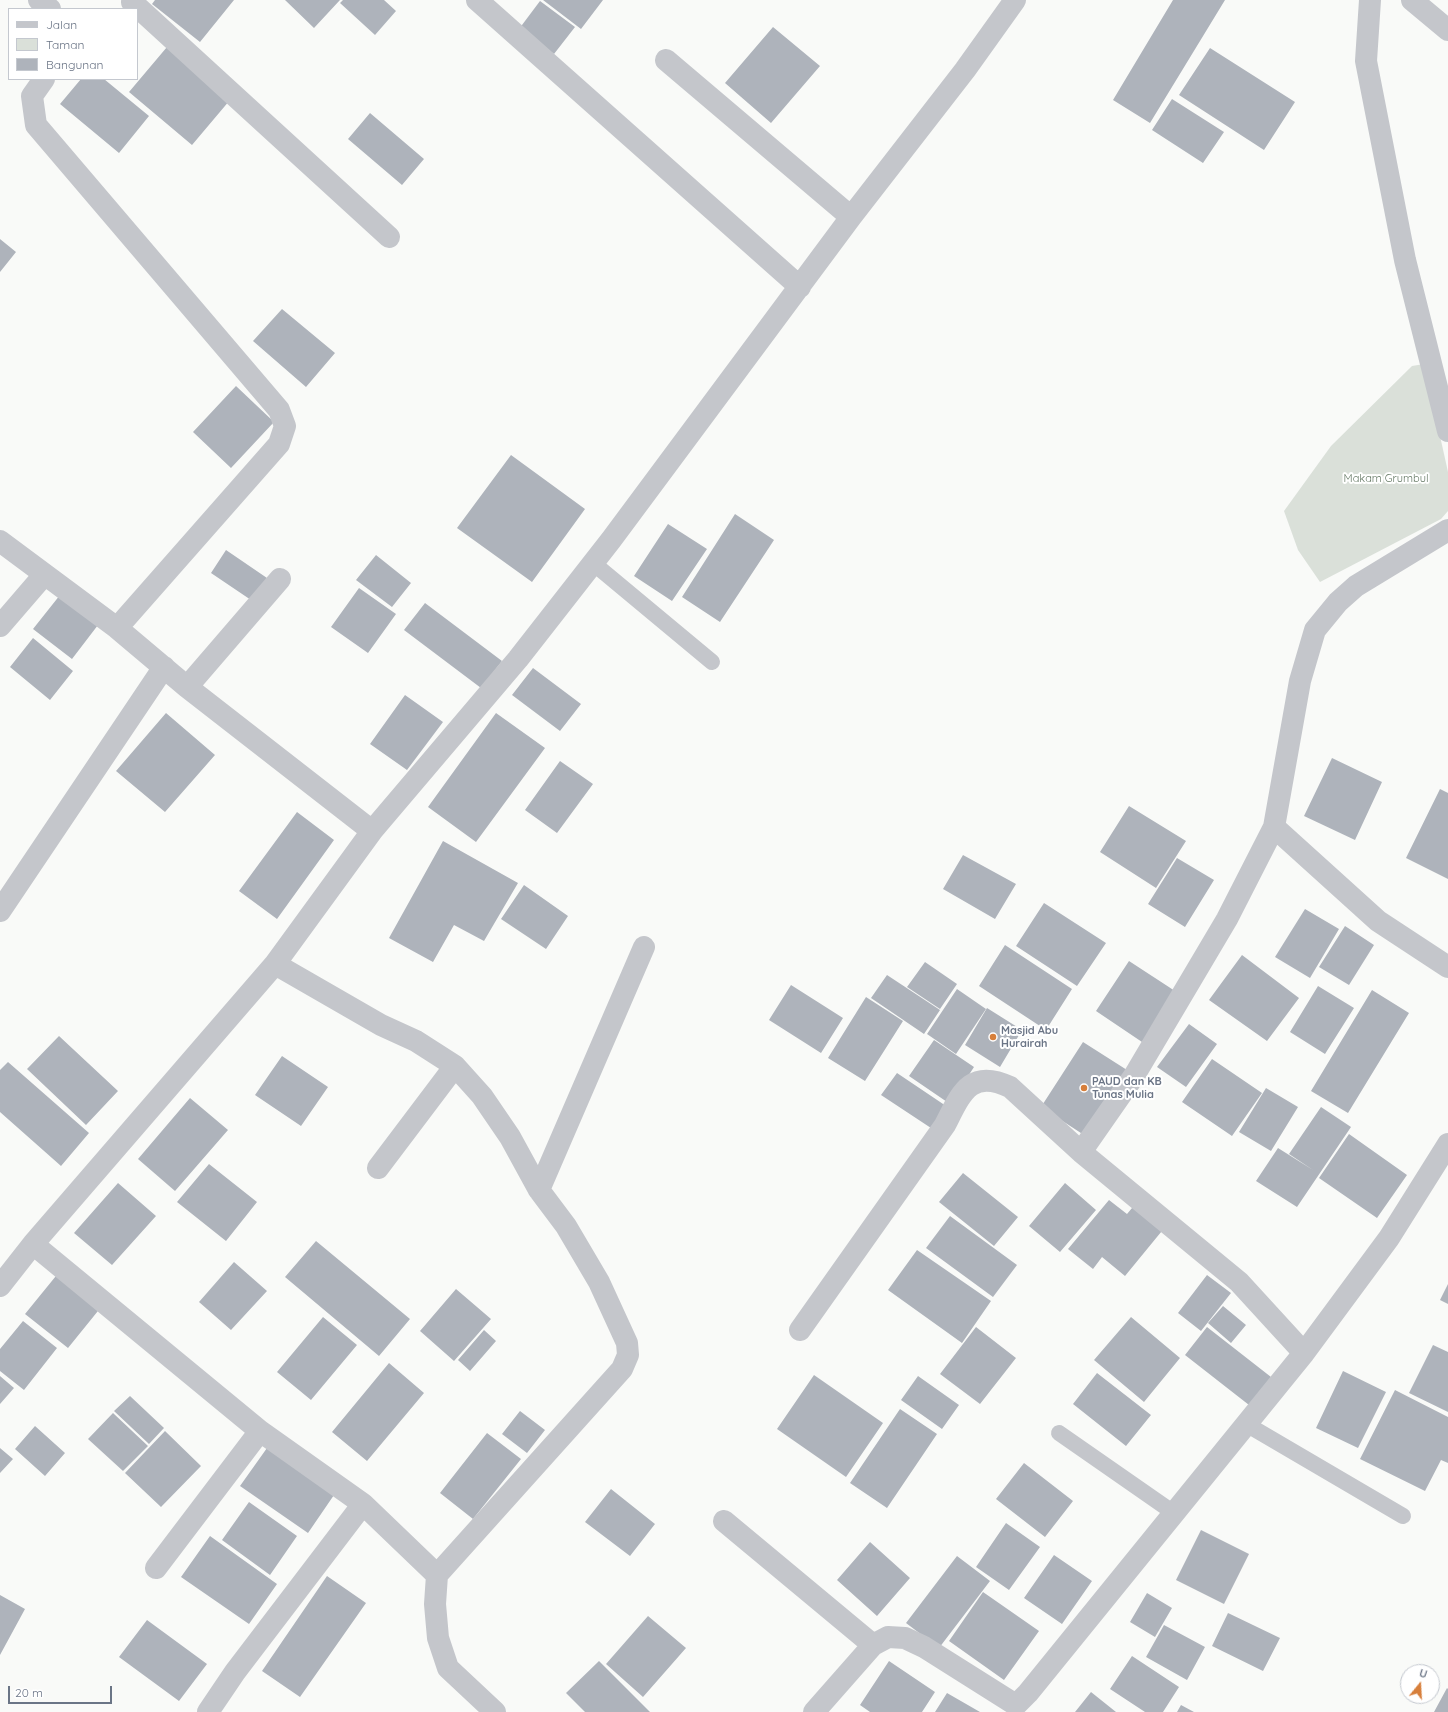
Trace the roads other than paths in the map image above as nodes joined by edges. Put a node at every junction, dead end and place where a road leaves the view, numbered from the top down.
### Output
1 (40, 0) edge
2 (476, 0) edge
3 (1015, 0) edge
4 (1370, 0) edge
5 (1412, 0) edge
6 (49, 8) edge
7 (138, 11) edge
8 (1448, 30) edge
9 (666, 60) dead end
10 (43, 80) edge
11 (851, 217) junction
12 (389, 237) dead end
13 (800, 287) junction
14 (1448, 431) edge
15 (1448, 530) edge
16 (0, 541) edge
17 (593, 563) junction
18 (44, 574) junction
19 (280, 579) dead end
20 (0, 626) edge
21 (117, 628) junction
22 (712, 662) dead end
23 (164, 667) junction
24 (186, 687) junction
25 (1274, 828) junction
26 (372, 831) junction
27 (0, 911) edge
28 (644, 947) dead end
29 (275, 964) junction
30 (1448, 967) edge
31 (455, 1066) junction
32 (1448, 1144) edge
33 (1081, 1152) junction
34 (378, 1168) dead end
35 (539, 1190) junction
36 (33, 1244) junction
37 (0, 1286) edge
38 (800, 1330) dead end
39 (1304, 1353) junction
40 (1246, 1424) junction
41 (260, 1431) junction
42 (1059, 1434) dead end
43 (363, 1504) junction
44 (1174, 1513) junction
45 (1403, 1516) dead end
46 (724, 1521) dead end
47 (156, 1568) dead end
48 (437, 1575) junction
49 (872, 1645) junction
50 (1021, 1708) edge
51 (208, 1712) edge
52 (495, 1712) edge
53 (814, 1712) edge

1 - 6 street
2 - 13 street
3 - 11 street
4 - 14 street
5 - 8 street
7 - 12 street
9 - 11 street
10 - 21 street
11 - 13 street
13 - 17 street
15 - 25 street
16 - 18 street
17 - 22 lane
17 - 26 street
18 - 20 street
18 - 21 street
19 - 24 street
21 - 23 street
23 - 24 street
23 - 27 street
24 - 26 street
25 - 30 street
25 - 33 street
26 - 29 street
28 - 35 street
29 - 31 street
29 - 36 street
31 - 34 street
31 - 35 street
32 - 39 street
33 - 38 street
33 - 39 street
35 - 48 street
36 - 37 street
36 - 41 street
39 - 40 street
40 - 44 street
40 - 45 lane
41 - 43 street
41 - 47 street
42 - 44 lane
43 - 48 street
43 - 51 street
44 - 50 street
46 - 49 street
48 - 52 street
49 - 50 street
49 - 53 street

